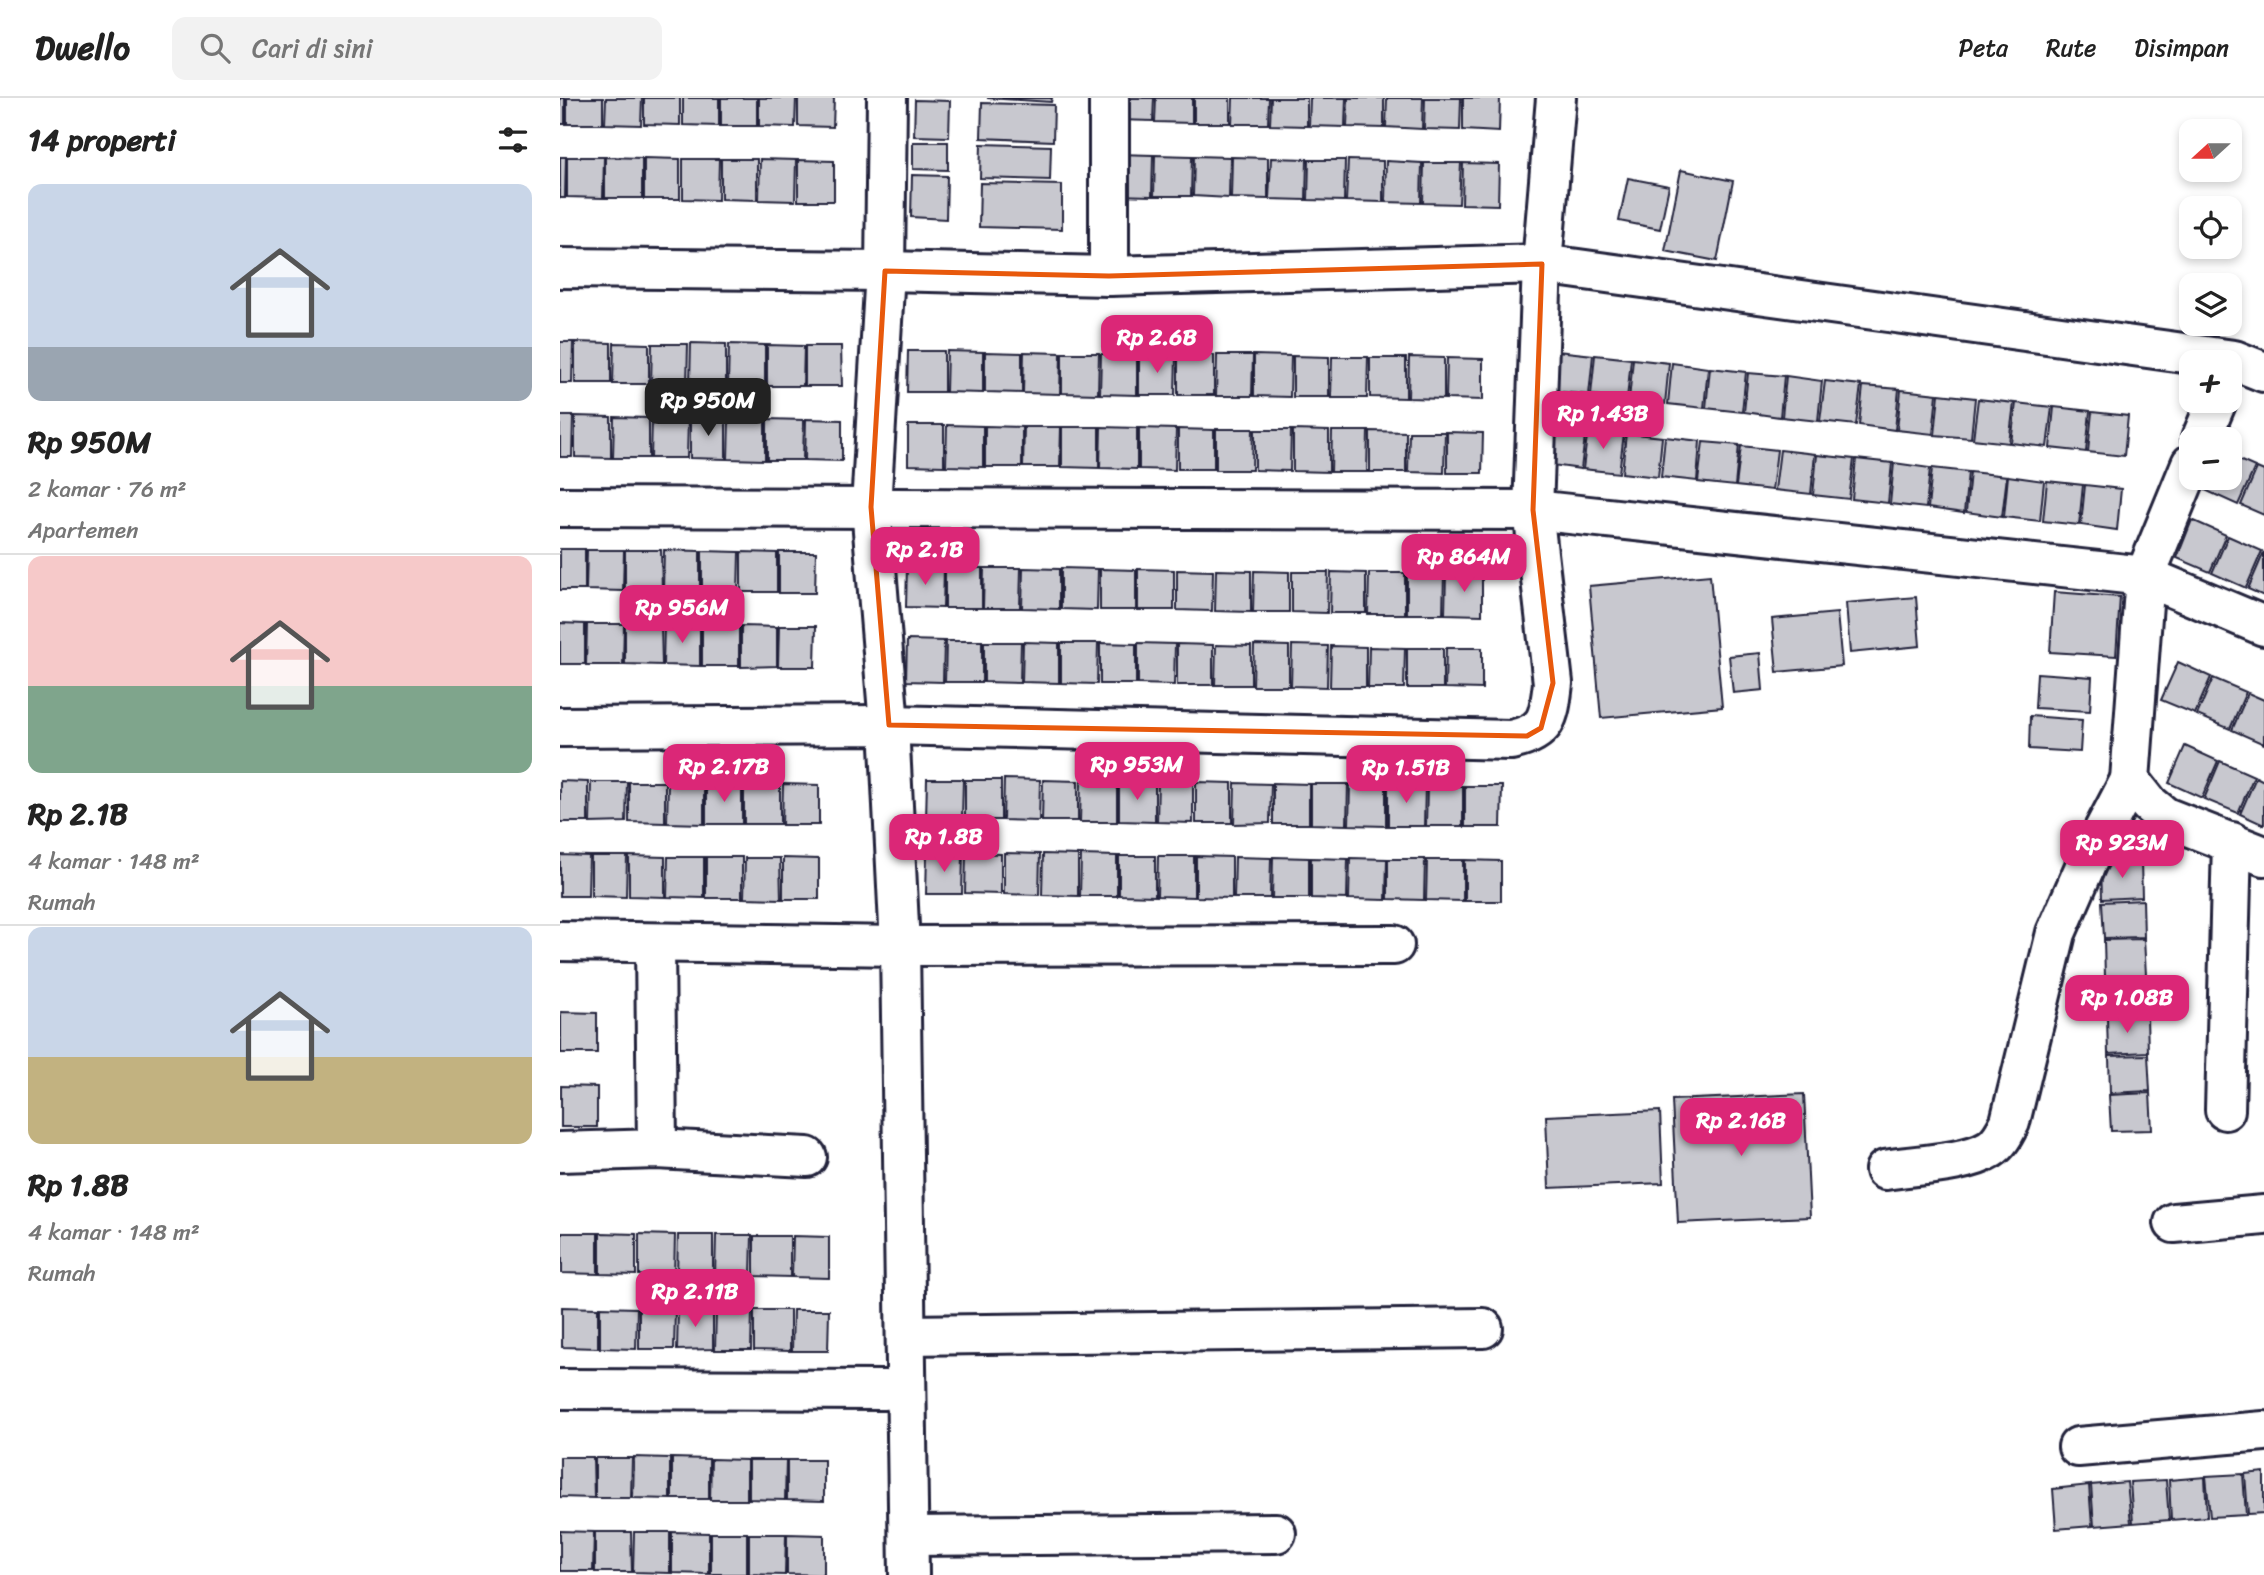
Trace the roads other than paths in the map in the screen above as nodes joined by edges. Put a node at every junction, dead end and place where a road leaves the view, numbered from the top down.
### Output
1 (887, 98) edge
2 (1109, 98) edge
3 (1556, 98) edge
4 (1542, 264) junction
5 (560, 268) edge
6 (885, 271) junction
7 (1109, 276) junction
8 (2243, 368) edge
9 (2180, 490) edge
10 (560, 507) edge
11 (871, 507) junction
12 (1533, 510) junction
13 (2145, 576) junction
14 (2264, 626) edge
15 (889, 725) junction
16 (560, 727) edge
17 (2130, 780) junction
18 (2248, 849) edge
19 (560, 941) edge
20 (655, 943) junction
21 (1394, 945) dead end
22 (900, 946) junction
23 (2225, 1110) dead end
24 (657, 1149) junction
25 (560, 1152) edge
26 (807, 1157) dead end
27 (1885, 1170) dead end
28 (2264, 1214) edge
29 (2174, 1223) dead end
30 (1483, 1328) dead end
31 (906, 1335) junction
32 (560, 1389) edge
33 (885, 1391) dead end
34 (2264, 1431) edge
35 (2078, 1447) dead end
36 (1276, 1533) dead end
37 (909, 1536) junction
38 (909, 1575) edge

1 - 6 street
2 - 7 street
3 - 4 street
4 - 7 street
4 - 8 street
4 - 12 street
5 - 6 street
6 - 7 street
6 - 11 street
9 - 13 street
10 - 11 street
11 - 12 street
11 - 15 street
12 - 13 street
12 - 15 street
13 - 14 street
13 - 17 street
15 - 16 street
15 - 22 street
17 - 18 street
17 - 27 street
18 - 23 street
19 - 20 street
20 - 22 street
20 - 24 street
21 - 22 street
22 - 31 street
24 - 25 street
24 - 26 street
28 - 29 street
30 - 31 street
31 - 37 street
32 - 33 street
34 - 35 street
36 - 37 street
37 - 38 street

